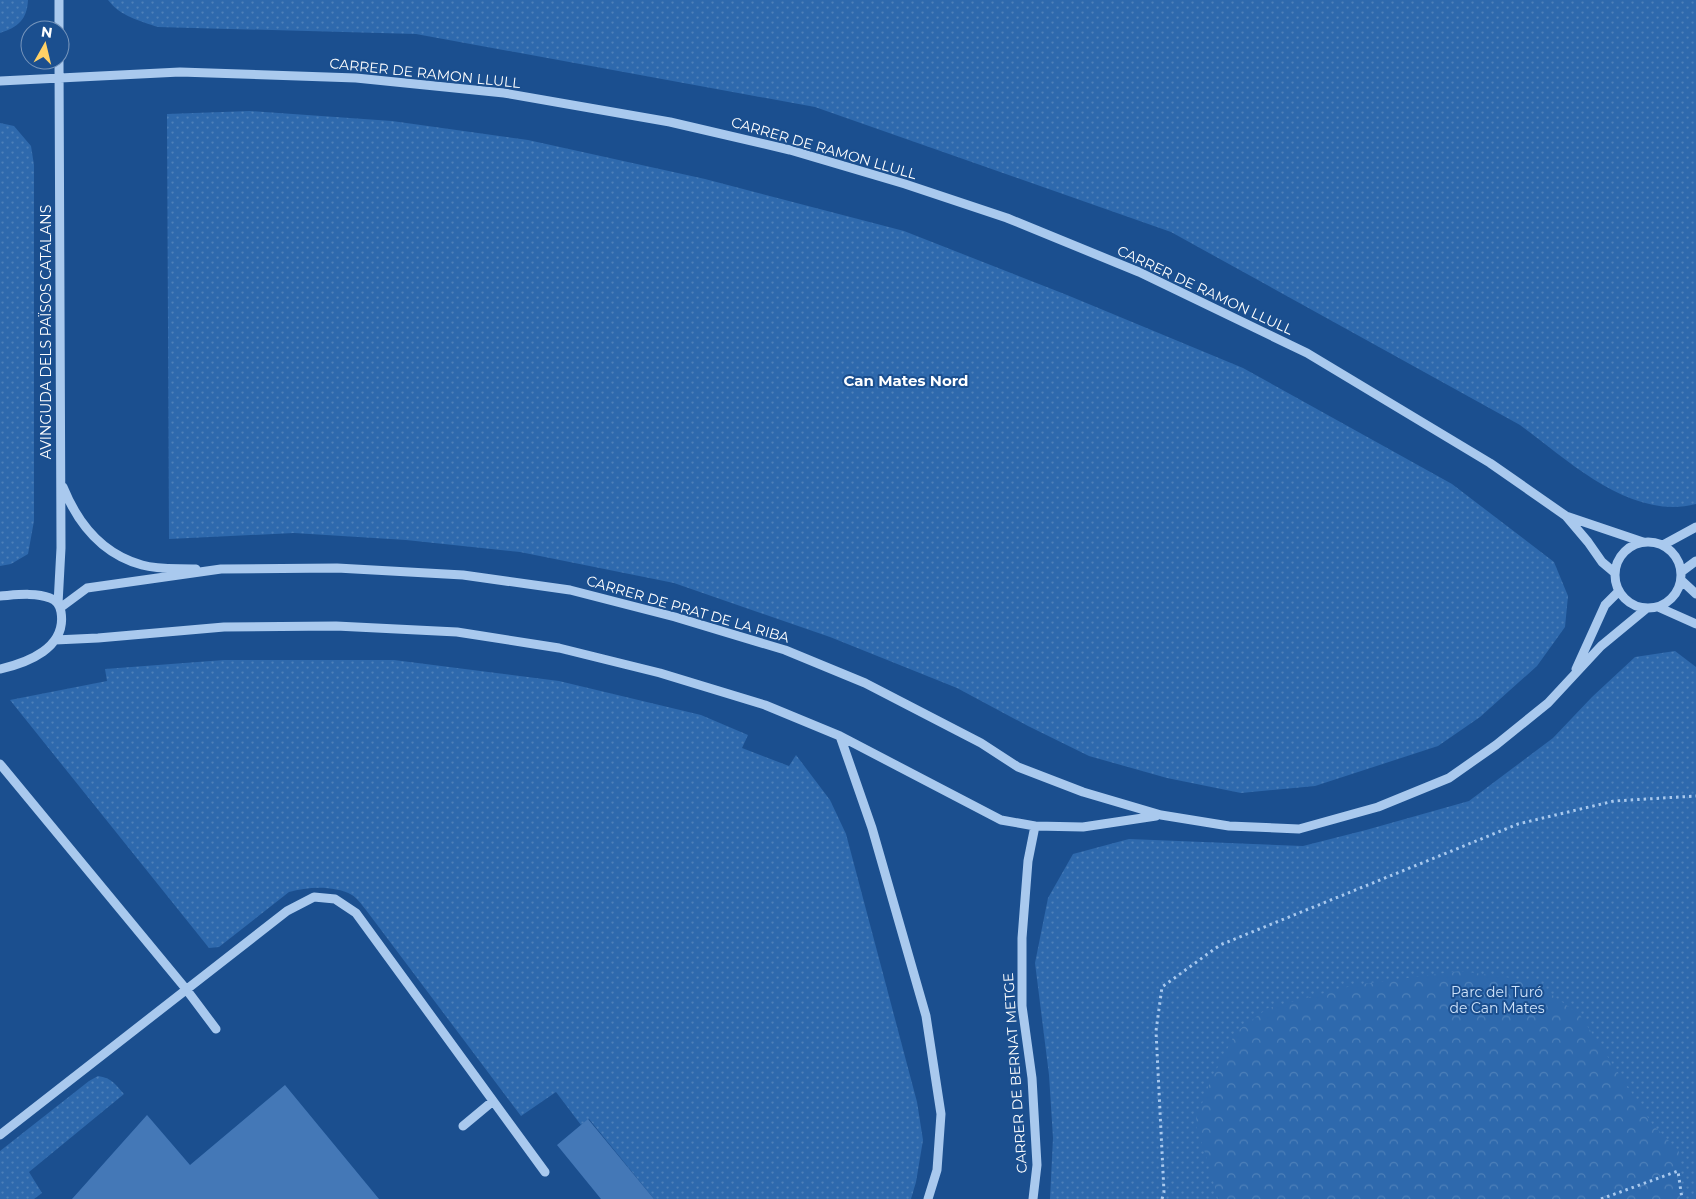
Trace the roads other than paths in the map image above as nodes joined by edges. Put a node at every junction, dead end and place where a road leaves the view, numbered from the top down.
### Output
1 (59, 0) edge
2 (59, 20) edge
3 (59, 70) edge
4 (59, 78) junction
5 (0, 82) edge
6 (61, 482) junction
7 (1566, 516) junction
8 (1696, 527) edge
9 (1643, 542) junction
10 (1663, 545) junction
11 (1696, 561) edge
12 (221, 569) junction
13 (1615, 573) junction
14 (1681, 576) junction
15 (1619, 591) junction
16 (1696, 594) edge
17 (0, 596) edge
18 (59, 606) junction
19 (1658, 607) junction
20 (1647, 608) junction
21 (1696, 624) edge
22 (55, 640) junction
23 (0, 669) edge
24 (1573, 676) junction
25 (840, 736) junction
26 (0, 764) edge
27 (1161, 815) junction
28 (1035, 826) junction
29 (186, 989) junction
30 (216, 1029) dead end
31 (493, 1101) junction
32 (463, 1126) dead end
33 (0, 1135) edge
34 (545, 1172) dead end
35 (928, 1199) edge
36 (1033, 1199) edge

1 - 2 street
3 - 4 street, AVINGUDA DELS PAÏSOS CATALANS
4 - 5 street, CARRER DE RAMON LLULL
4 - 6 street, AVINGUDA DELS PAÏSOS CATALANS
4 - 7 street, CARRER DE RAMON LLULL
6 - 12 street
6 - 18 street, AVINGUDA DELS PAÏSOS CATALANS
7 - 9 street, CARRER DE RAMON LLULL
7 - 13 street, CARRER DE RAMON LLULL
8 - 10 street
9 - 10 street
9 - 13 street
10 - 14 street
11 - 14 street
12 - 18 street, CARRER DE PRAT DE LA RIBA
12 - 27 street, CARRER DE PRAT DE LA RIBA
13 - 15 street
14 - 16 street
14 - 19 street
15 - 20 street
15 - 24 street, CARRER DE PRAT DE LA RIBA
17 - 18 street
18 - 22 street, AVINGUDA DELS PAÏSOS CATALANS
19 - 20 street
19 - 21 street
20 - 24 street, CARRER DE PRAT DE LA RIBA
22 - 23 street
22 - 25 street, CARRER DE PRAT DE LA RIBA
24 - 27 street, CARRER DE PRAT DE LA RIBA
25 - 28 street, CARRER DE PRAT DE LA RIBA
25 - 35 street
26 - 29 street
27 - 28 street, CARRER DE PRAT DE LA RIBA
28 - 36 street, CARRER DE BERNAT METGE
29 - 30 street
29 - 31 street
29 - 33 street
31 - 32 street
31 - 34 street

